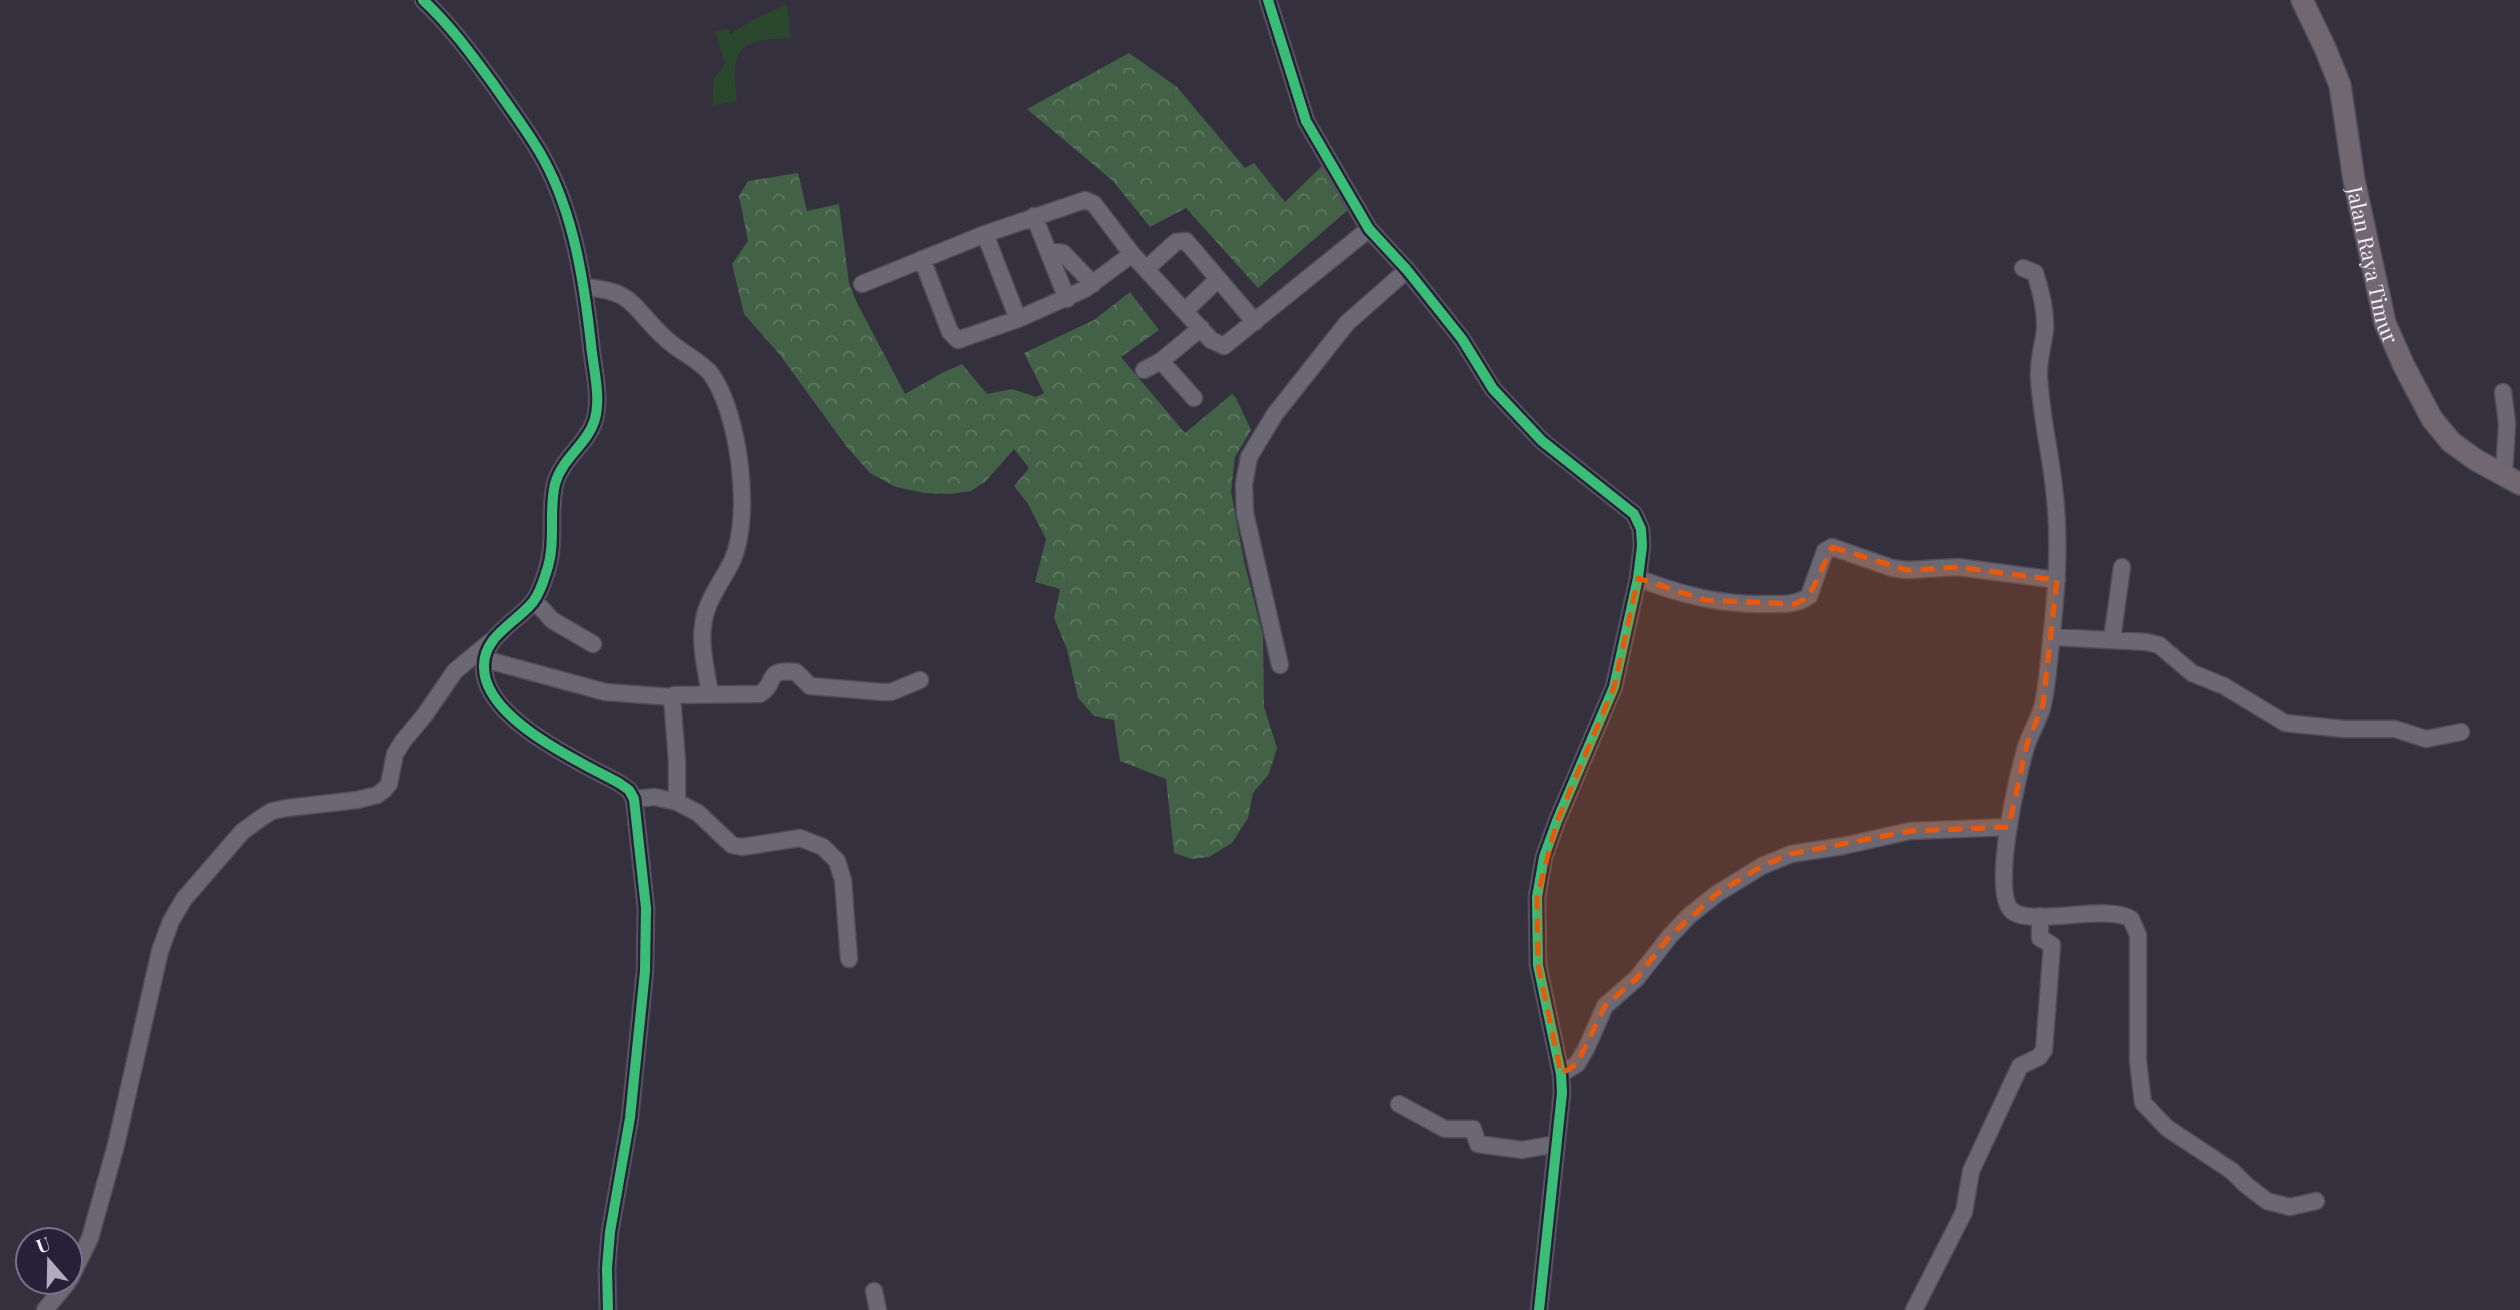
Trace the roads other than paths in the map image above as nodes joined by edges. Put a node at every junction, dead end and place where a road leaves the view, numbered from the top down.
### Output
1 (423, 0) edge
2 (1268, 0) edge
3 (2302, 0) edge
4 (1034, 216) junction
5 (1369, 229) junction
6 (985, 234) junction
7 (1048, 251) junction
8 (1132, 254) junction
9 (922, 260) junction
10 (2022, 268) dead end
11 (1146, 269) junction
12 (1407, 270) junction
13 (1218, 279) junction
14 (862, 284) dead end
15 (1093, 284) junction
16 (585, 292) junction
17 (1067, 299) junction
18 (1185, 311) junction
19 (1018, 318) junction
20 (1255, 322) junction
21 (1200, 328) junction
22 (1161, 361) junction
23 (1144, 370) dead end
24 (2503, 392) dead end
25 (1194, 398) dead end
26 (2512, 480) edge
27 (2122, 567) dead end
28 (1638, 578) junction
29 (2057, 580) junction
30 (535, 601) junction
31 (2052, 637) junction
32 (2112, 639) junction
33 (490, 642) junction
34 (593, 644) dead end
35 (485, 659) junction
36 (1280, 665) dead end
37 (920, 680) dead end
38 (710, 695) junction
39 (672, 697) junction
40 (2461, 732) dead end
41 (634, 799) junction
42 (677, 802) junction
43 (2009, 827) junction
44 (2040, 916) junction
45 (849, 958) dead end
46 (1561, 1074) junction
47 (1399, 1104) dead end
48 (1556, 1144) junction
49 (2316, 1201) dead end
50 (84, 1250) edge
51 (874, 1291) dead end
52 (57, 1296) edge
53 (45, 1310) edge
54 (608, 1310) edge
55 (878, 1310) edge
56 (1539, 1310) edge
57 (1914, 1310) edge

1 - 16 street
2 - 5 street
3 - 26 main road, Jalan Raya Timur
4 - 6 street
4 - 7 street
4 - 8 street
5 - 12 street
5 - 20 street
6 - 9 street
6 - 19 street
7 - 15 street
7 - 17 street
8 - 11 street
8 - 15 street
9 - 14 street
9 - 19 street
10 - 29 street
11 - 13 street
11 - 18 street
12 - 28 street
12 - 36 street
13 - 18 street
13 - 20 street
15 - 17 street
16 - 30 street
16 - 38 street
17 - 19 street
18 - 21 street
20 - 21 street
21 - 22 street
22 - 23 street
22 - 25 street
24 - 26 street
27 - 32 street
28 - 29 street
28 - 46 street
29 - 31 street
30 - 33 street
30 - 34 street
31 - 32 street
31 - 43 street
32 - 40 street
33 - 35 street
33 - 50 street
35 - 39 street
35 - 41 street
37 - 38 street
38 - 39 street
39 - 42 street
41 - 42 street
41 - 54 street
42 - 45 street
43 - 44 street
43 - 46 street
44 - 49 street
44 - 57 street
46 - 48 street
47 - 48 street
48 - 56 street
51 - 55 street
52 - 53 street

